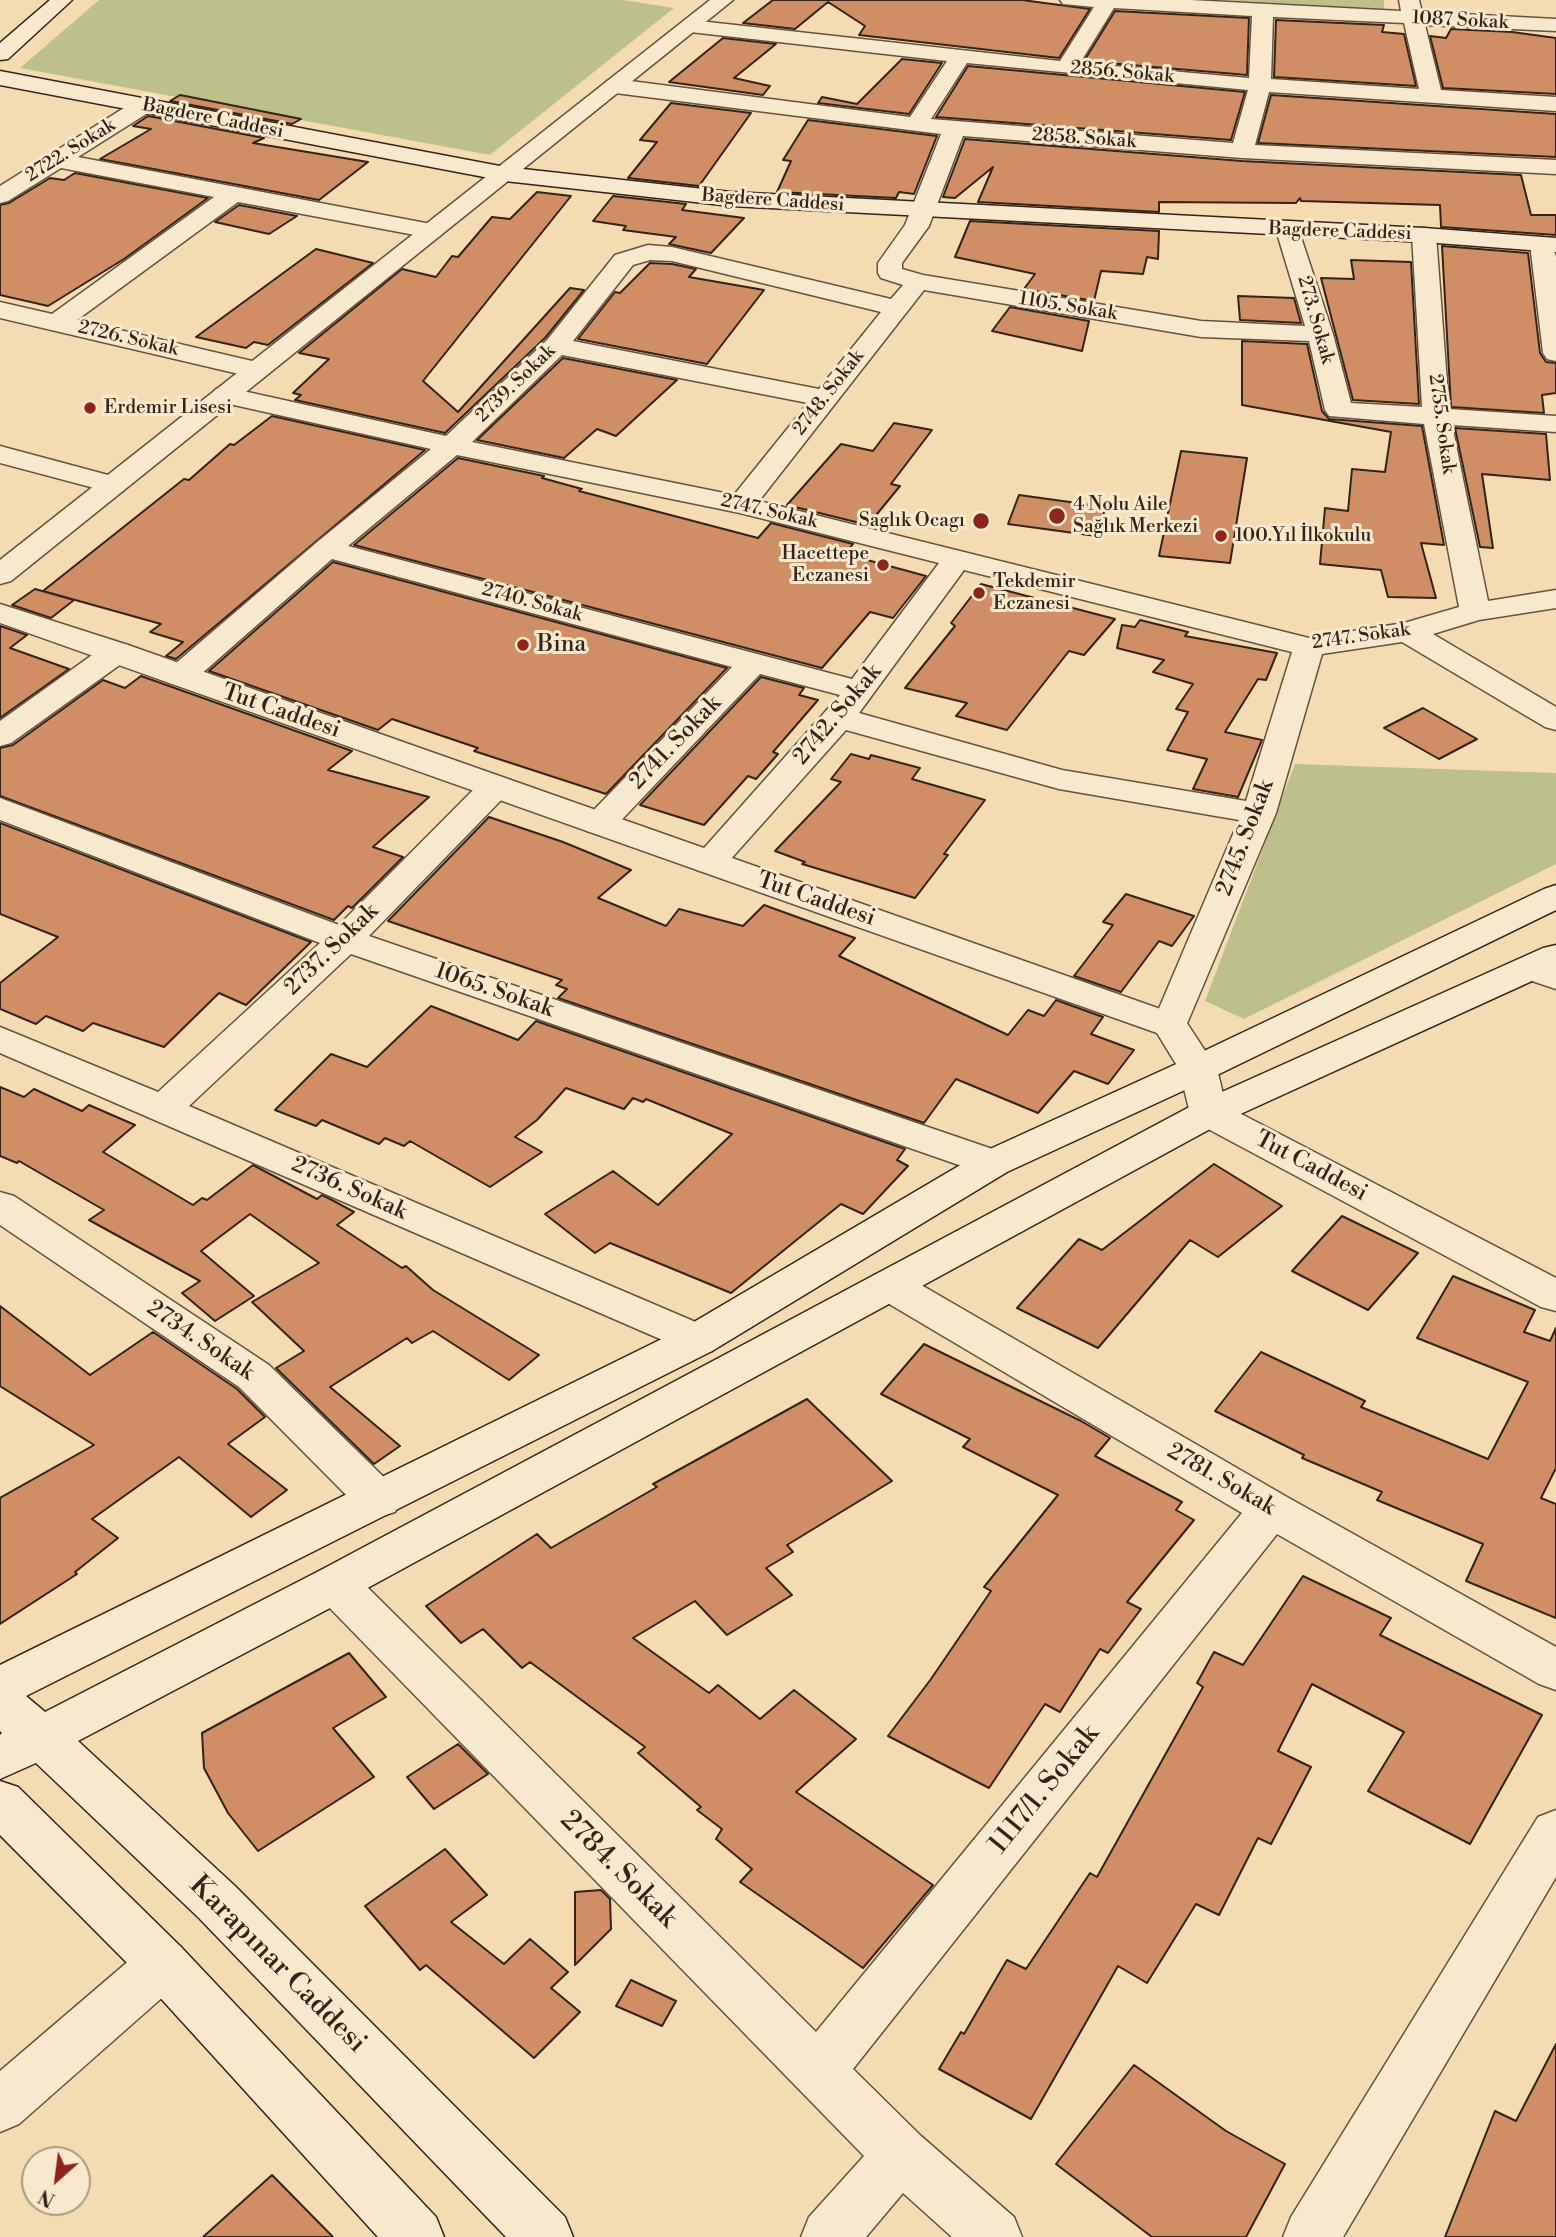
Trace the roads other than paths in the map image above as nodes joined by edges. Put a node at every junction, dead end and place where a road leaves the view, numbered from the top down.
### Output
1 (62, 0) edge
2 (723, 0) edge
3 (1070, 0) edge
4 (1194, 3) edge
5 (1106, 4) junction
6 (1412, 9) edge
7 (1263, 10) junction
8 (1556, 25) edge
9 (690, 26) junction
10 (0, 54) edge
11 (961, 56) junction
12 (1066, 68) junction
13 (3, 81) edge
14 (1260, 85) junction
15 (615, 86) junction
16 (1432, 97) junction
17 (1556, 104) edge
18 (143, 106) junction
19 (915, 126) junction
20 (954, 130) junction
21 (1242, 150) junction
22 (56, 160) junction
23 (1556, 167) edge
24 (505, 174) junction
25 (233, 194) junction
26 (0, 196) edge
27 (922, 210) junction
28 (431, 230) junction
29 (1288, 230) junction
30 (1424, 235) junction
31 (1549, 245) edge
32 (919, 282) junction
33 (897, 308) junction
34 (0, 310) edge
35 (58, 323) junction
36 (1320, 334) junction
37 (556, 346) junction
38 (1556, 353) edge
39 (256, 370) junction
40 (225, 395) junction
41 (826, 398) junction
42 (1436, 415) junction
43 (1556, 424) edge
44 (452, 446) junction
45 (0, 454) edge
46 (113, 485) junction
47 (741, 505) junction
48 (326, 549) junction
49 (957, 559) junction
50 (0, 575) edge
51 (1556, 599) edge
52 (1475, 612) junction
53 (0, 614) edge
54 (1407, 632) junction
55 (1309, 647) junction
56 (117, 652) junction
57 (754, 662) junction
58 (180, 676) junction
59 (860, 691) junction
60 (839, 718) junction
61 (1556, 720) edge
62 (0, 736) edge
63 (495, 787) junction
64 (0, 808) edge
65 (1259, 813) junction
66 (599, 824) junction
67 (709, 863) junction
68 (1556, 896) edge
69 (345, 940) junction
70 (1547, 967) edge
71 (1170, 1025) junction
72 (0, 1039) edge
73 (1198, 1069) junction
74 (164, 1108) junction
75 (1209, 1113) junction
76 (993, 1163) junction
77 (0, 1206) edge
78 (889, 1284) junction
79 (1553, 1290) edge
80 (697, 1340) junction
81 (379, 1500) junction
82 (1271, 1510) junction
83 (335, 1584) junction
84 (1556, 1670) edge
85 (0, 1688) edge
86 (0, 1703) edge
87 (20, 1747) edge
88 (0, 1802) edge
89 (1556, 1832) edge
90 (163, 1964) junction
91 (818, 2071) junction
92 (0, 2106) edge
93 (901, 2155) junction
94 (416, 2237) edge
95 (545, 2237) edge
96 (830, 2237) edge
97 (993, 2237) edge
98 (1311, 2237) edge

1 - 10 street
2 - 9 street
3 - 5 street, 1087 Sokak
4 - 5 street, 1087 Sokak
4 - 7 street, 1087 Sokak
5 - 12 street
6 - 7 street, 1087 Sokak
6 - 8 street, 1087 Sokak
6 - 16 street
7 - 14 street
9 - 11 street, 2856. Sokak
9 - 15 street
11 - 12 street, 2856. Sokak
11 - 19 street
12 - 14 street, 2856. Sokak
13 - 18 street, Bagdere Caddesi
14 - 16 street, 2856. Sokak
14 - 21 street
15 - 19 street, 2858. Sokak
15 - 24 street
16 - 17 street, 2856. Sokak
18 - 22 street, 2722. Sokak
18 - 24 street, Bagdere Caddesi
19 - 20 street, 2858. Sokak
20 - 21 street, 2858. Sokak
20 - 27 street
21 - 23 street, 2858. Sokak
22 - 25 street
22 - 26 street, 2722. Sokak
24 - 27 street, Bagdere Caddesi
24 - 28 street
25 - 28 street
25 - 35 street
27 - 29 street, Bagdere Caddesi
27 - 32 street, 1105. Sokak
28 - 39 street
29 - 30 street, Bagdere Caddesi
29 - 36 street, 273. Sokak
30 - 31 street, Bagdere Caddesi
30 - 42 street, 2755. Sokak
31 - 38 street
32 - 33 street, 2748. Sokak
32 - 36 street, 1105. Sokak
33 - 37 street, 2739. Sokak
33 - 41 street, 2748. Sokak
34 - 35 street, 2726. Sokak
35 - 39 street, 2726. Sokak
36 - 42 street, 273. Sokak
37 - 41 street
37 - 44 street, 2739. Sokak
39 - 40 street
40 - 44 street, 2747. Sokak
40 - 46 street
41 - 47 street, 2748. Sokak
42 - 43 street
42 - 52 street, 2755. Sokak
44 - 47 street, 2747. Sokak
44 - 48 street, 2739. Sokak
45 - 46 street
46 - 50 street
47 - 49 street, 2747. Sokak
48 - 57 street, 2740. Sokak
48 - 58 street, 2739. Sokak
49 - 55 street, 2747. Sokak
49 - 59 street, 2742. Sokak
51 - 52 street, 2747. Sokak
52 - 54 street, 2747. Sokak
53 - 56 street, Tut Caddesi
54 - 55 street, 2747. Sokak
54 - 61 street
55 - 65 street, 2745. Sokak
56 - 58 street, Tut Caddesi
56 - 62 street
57 - 59 street, 2740. Sokak
57 - 66 street, 2741. Sokak
58 - 63 street, Tut Caddesi
59 - 60 street, 2742. Sokak
60 - 65 street
60 - 67 street, 2742. Sokak
63 - 66 street, Tut Caddesi
63 - 69 street, 2737. Sokak
64 - 69 street, 1065. Sokak
65 - 71 street, 2745. Sokak
66 - 67 street, Tut Caddesi
67 - 71 street, Tut Caddesi
68 - 73 street
69 - 74 street, 2737. Sokak
69 - 76 street, 1065. Sokak
70 - 75 street
71 - 73 street
72 - 74 street, 2736. Sokak
73 - 75 street
73 - 76 street
74 - 80 street, 2736. Sokak
75 - 78 street
75 - 79 street, Tut Caddesi
76 - 80 street
77 - 81 street, 2734. Sokak
78 - 82 street, 2781. Sokak
78 - 83 street
80 - 81 street
81 - 85 street
82 - 84 street, 2781. Sokak
82 - 91 street, 1117/1. Sokak
83 - 87 street
83 - 91 street, 2784. Sokak
86 - 87 street, Karapınar Caddesi
87 - 95 street, Karapınar Caddesi
88 - 90 street
89 - 98 street
90 - 92 street
90 - 94 street
91 - 93 street, 2784. Sokak
93 - 96 street
93 - 97 street, 2784. Sokak

